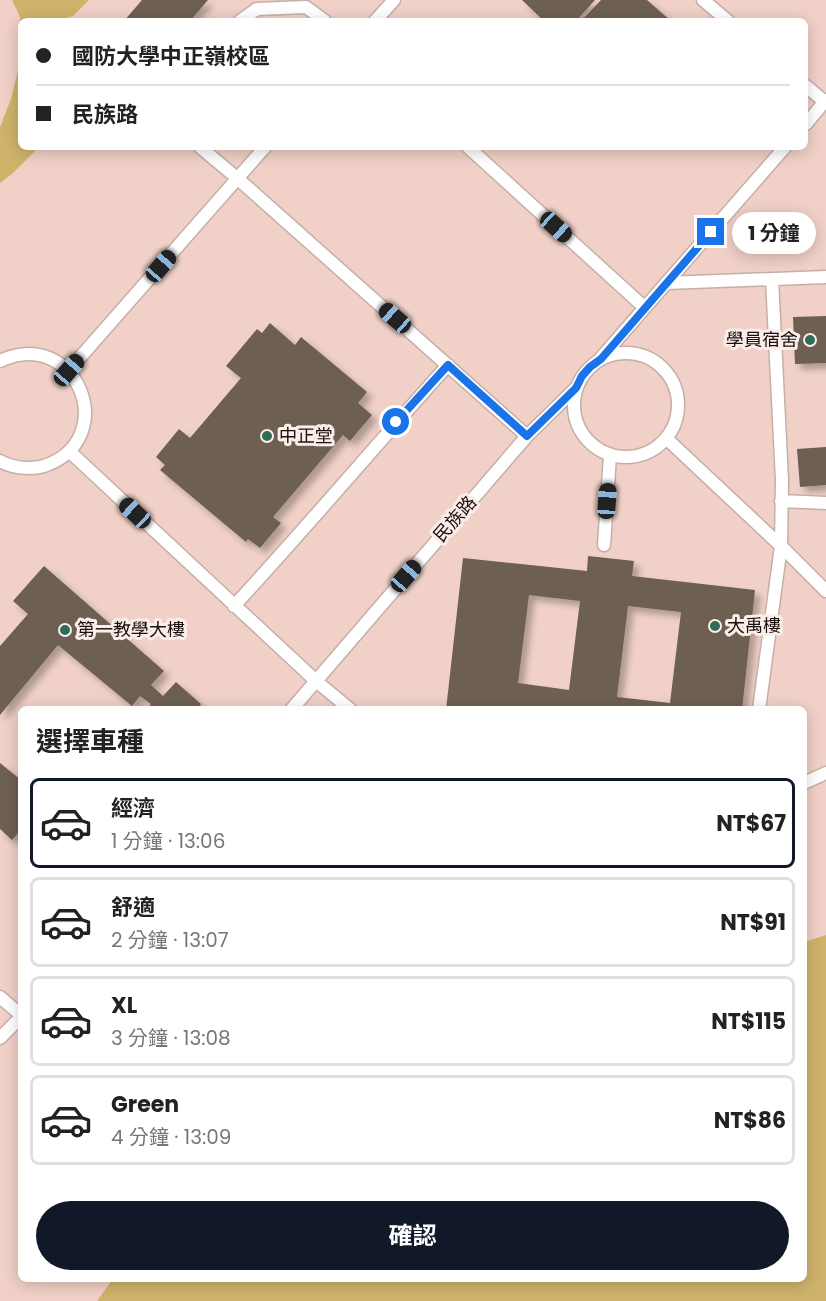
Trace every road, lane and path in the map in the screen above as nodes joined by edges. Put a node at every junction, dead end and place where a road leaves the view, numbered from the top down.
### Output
1 (394, 0) edge
2 (703, 0) edge
3 (244, 18) edge
4 (321, 18) edge
5 (378, 18) edge
6 (724, 18) edge
7 (808, 88) edge
8 (825, 101) edge
9 (808, 122) edge
10 (204, 150) edge
11 (262, 150) edge
12 (471, 150) edge
13 (782, 150) edge
14 (237, 178) junction
15 (826, 277) edge
16 (772, 279) junction
17 (666, 283) junction
18 (644, 307) junction
19 (601, 359) junction
20 (0, 362) edge
21 (448, 365) junction
22 (69, 370) junction
23 (576, 388) junction
24 (527, 436) junction
25 (667, 439) junction
26 (69, 451) junction
27 (610, 456) junction
28 (0, 461) edge
29 (781, 501) junction
30 (826, 503) edge
31 (604, 545) dead end
32 (781, 546) junction
33 (826, 591) edge
34 (234, 606) junction
35 (316, 681) junction
36 (294, 706) edge
37 (346, 706) edge
38 (760, 706) edge
39 (826, 773) edge
40 (807, 782) edge
41 (0, 997) edge
42 (18, 1013) edge
43 (18, 1019) edge
44 (0, 1038) edge

1 - 5 lane
2 - 6 lane
3 - 4 lane
7 - 8 lane
8 - 9 lane
10 - 14 lane
11 - 14 lane
12 - 18 lane
13 - 17 lane
14 - 21 lane
14 - 22 lane
15 - 16 lane
16 - 17 lane
16 - 29 lane
17 - 18 lane
18 - 19 lane
19 - 23 lane
19 - 25 lane
20 - 22 lane
21 - 24 lane
21 - 34 lane
22 - 26 lane
23 - 24 lane, 民族路
23 - 27 lane
24 - 35 lane, 民族路
25 - 27 lane
25 - 32 lane
26 - 28 lane
26 - 34 lane
27 - 31 lane
29 - 30 lane
29 - 32 lane
32 - 33 lane
32 - 38 lane
34 - 35 lane
35 - 36 lane, 民族路
35 - 37 lane
39 - 40 lane
41 - 42 lane
43 - 44 lane

